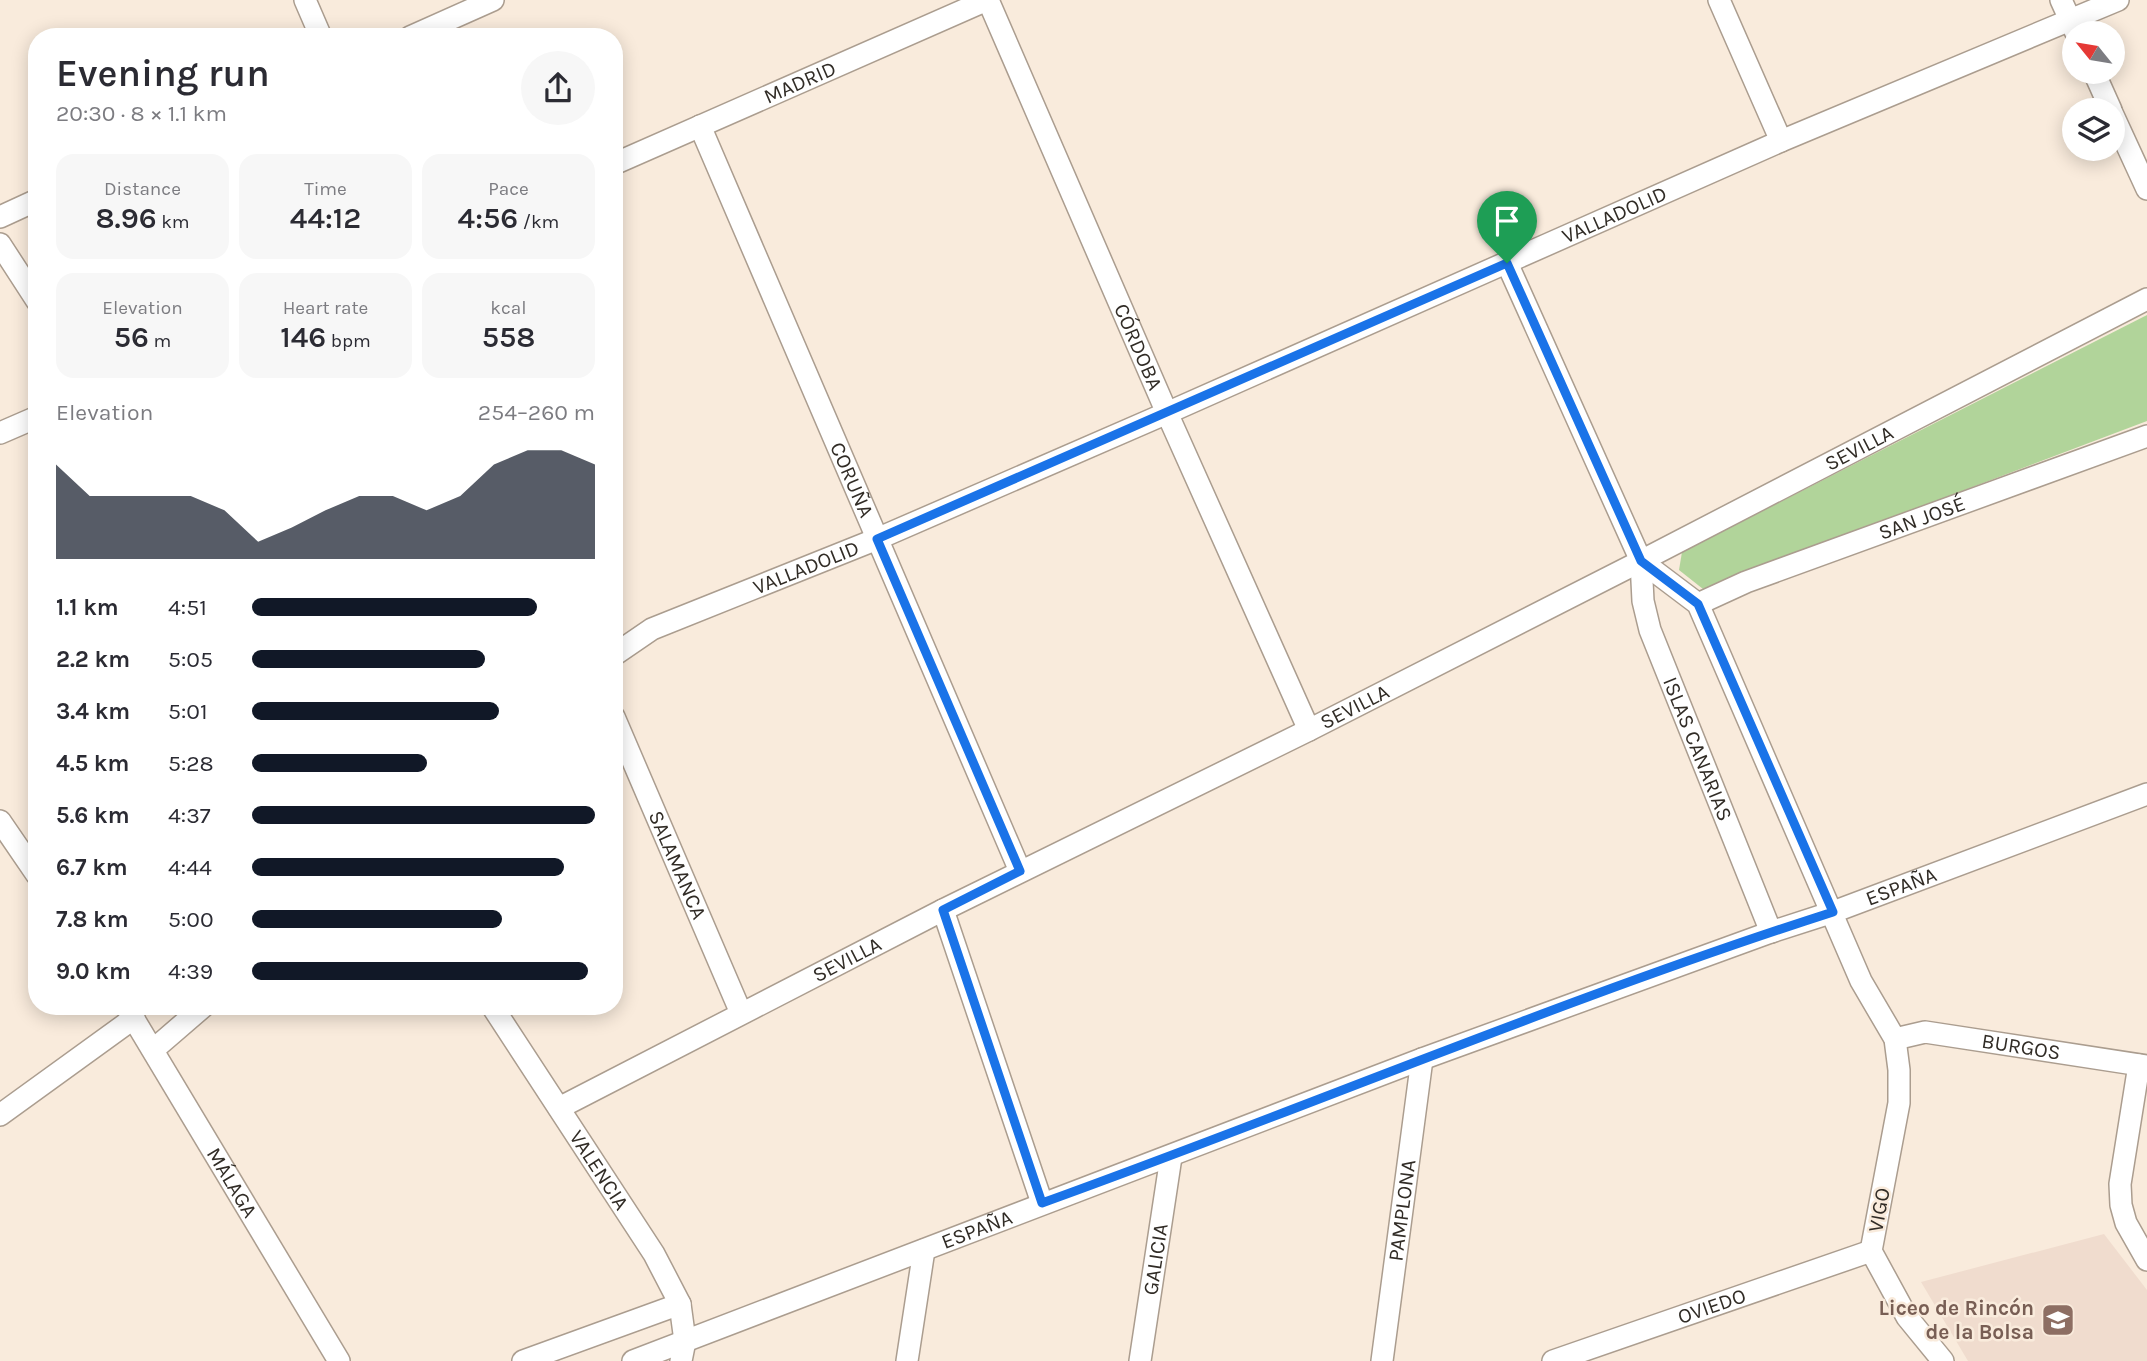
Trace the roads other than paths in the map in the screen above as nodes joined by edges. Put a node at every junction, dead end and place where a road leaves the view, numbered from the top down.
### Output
1 (304, 0) edge
2 (493, 0) edge
3 (987, 0) edge
4 (1719, 0) edge
5 (2061, 0) edge
6 (2118, 0) edge
7 (2070, 21) edge
8 (2083, 21) edge
9 (317, 28) edge
10 (430, 28) edge
11 (2062, 31) edge
12 (700, 126) junction
13 (2125, 140) edge
14 (1781, 141) junction
15 (623, 160) edge
16 (2147, 189) edge
17 (28, 204) edge
18 (0, 217) edge
19 (0, 244) edge
20 (1507, 263) junction
21 (28, 287) edge
22 (2147, 299) edge
23 (1167, 413) junction
24 (28, 421) edge
25 (0, 433) edge
26 (2147, 436) edge
27 (877, 539) junction
28 (1641, 561) junction
29 (1698, 604) junction
30 (623, 650) edge
31 (1309, 730) junction
32 (623, 738) edge
33 (2147, 795) edge
34 (0, 821) edge
35 (28, 862) edge
36 (1020, 871) junction
37 (943, 910) junction
38 (1833, 912) junction
39 (1771, 932) junction
40 (741, 1013) junction
41 (126, 1015) edge
42 (132, 1015) edge
43 (194, 1015) edge
44 (498, 1015) edge
45 (1895, 1039) junction
46 (153, 1050) junction
47 (1422, 1059) junction
48 (2143, 1065) edge
49 (559, 1108) junction
50 (0, 1115) edge
51 (1171, 1157) junction
52 (1042, 1203) junction
53 (923, 1250) junction
54 (1871, 1251) junction
55 (2147, 1260) edge
56 (680, 1304) junction
57 (683, 1351) edge
58 (339, 1361) edge
59 (523, 1361) edge
60 (633, 1361) edge
61 (907, 1361) edge
62 (1140, 1361) edge
63 (1382, 1361) edge
64 (1553, 1361) edge
65 (1943, 1361) edge

1 - 9 street
2 - 10 street
3 - 12 street, MADRID
3 - 23 street, CÓRDOBA
4 - 14 street
5 - 7 street
6 - 8 street, VALLADOLID
11 - 14 street, VALLADOLID
12 - 15 street, MADRID
12 - 27 street, CORUÑA
13 - 16 street
14 - 20 street, VALLADOLID
17 - 18 street
19 - 21 street
20 - 23 street, VALLADOLID
20 - 28 street, ISLAS CANARIAS
22 - 28 street, SEVILLA
23 - 27 street, VALLADOLID
23 - 31 street, CÓRDOBA
24 - 25 street
26 - 29 street, SAN JOSÉ
27 - 30 street, VALLADOLID
27 - 36 street, CORUÑA
28 - 29 street, ISLAS CANARIAS
28 - 31 street, SEVILLA
28 - 39 street, ISLAS CANARIAS
29 - 38 street, ISLAS CANARIAS
31 - 36 street, SEVILLA
32 - 40 street, SALAMANCA
33 - 38 street, ESPAÑA
34 - 35 street
36 - 37 street, SEVILLA
37 - 40 street, SEVILLA
37 - 52 street
38 - 39 street, ESPAÑA
38 - 45 street, ISLAS CANARIAS
39 - 47 street, ESPAÑA
40 - 49 street, SEVILLA
41 - 50 street
42 - 46 street, MÁLAGA
43 - 46 street
44 - 49 street, VALENCIA
45 - 48 street, BURGOS
45 - 54 street, VIGO
46 - 58 street, MÁLAGA
47 - 51 street, ESPAÑA
47 - 63 street, PAMPLONA
48 - 55 street
49 - 56 street, VALENCIA
51 - 52 street, ESPAÑA
51 - 62 street, GALICIA
52 - 53 street, ESPAÑA
53 - 57 street, ESPAÑA
53 - 61 street
54 - 64 street, OVIEDO
54 - 65 street, VIGO
56 - 57 street, VALENCIA
56 - 59 street
57 - 60 street, ESPAÑA

